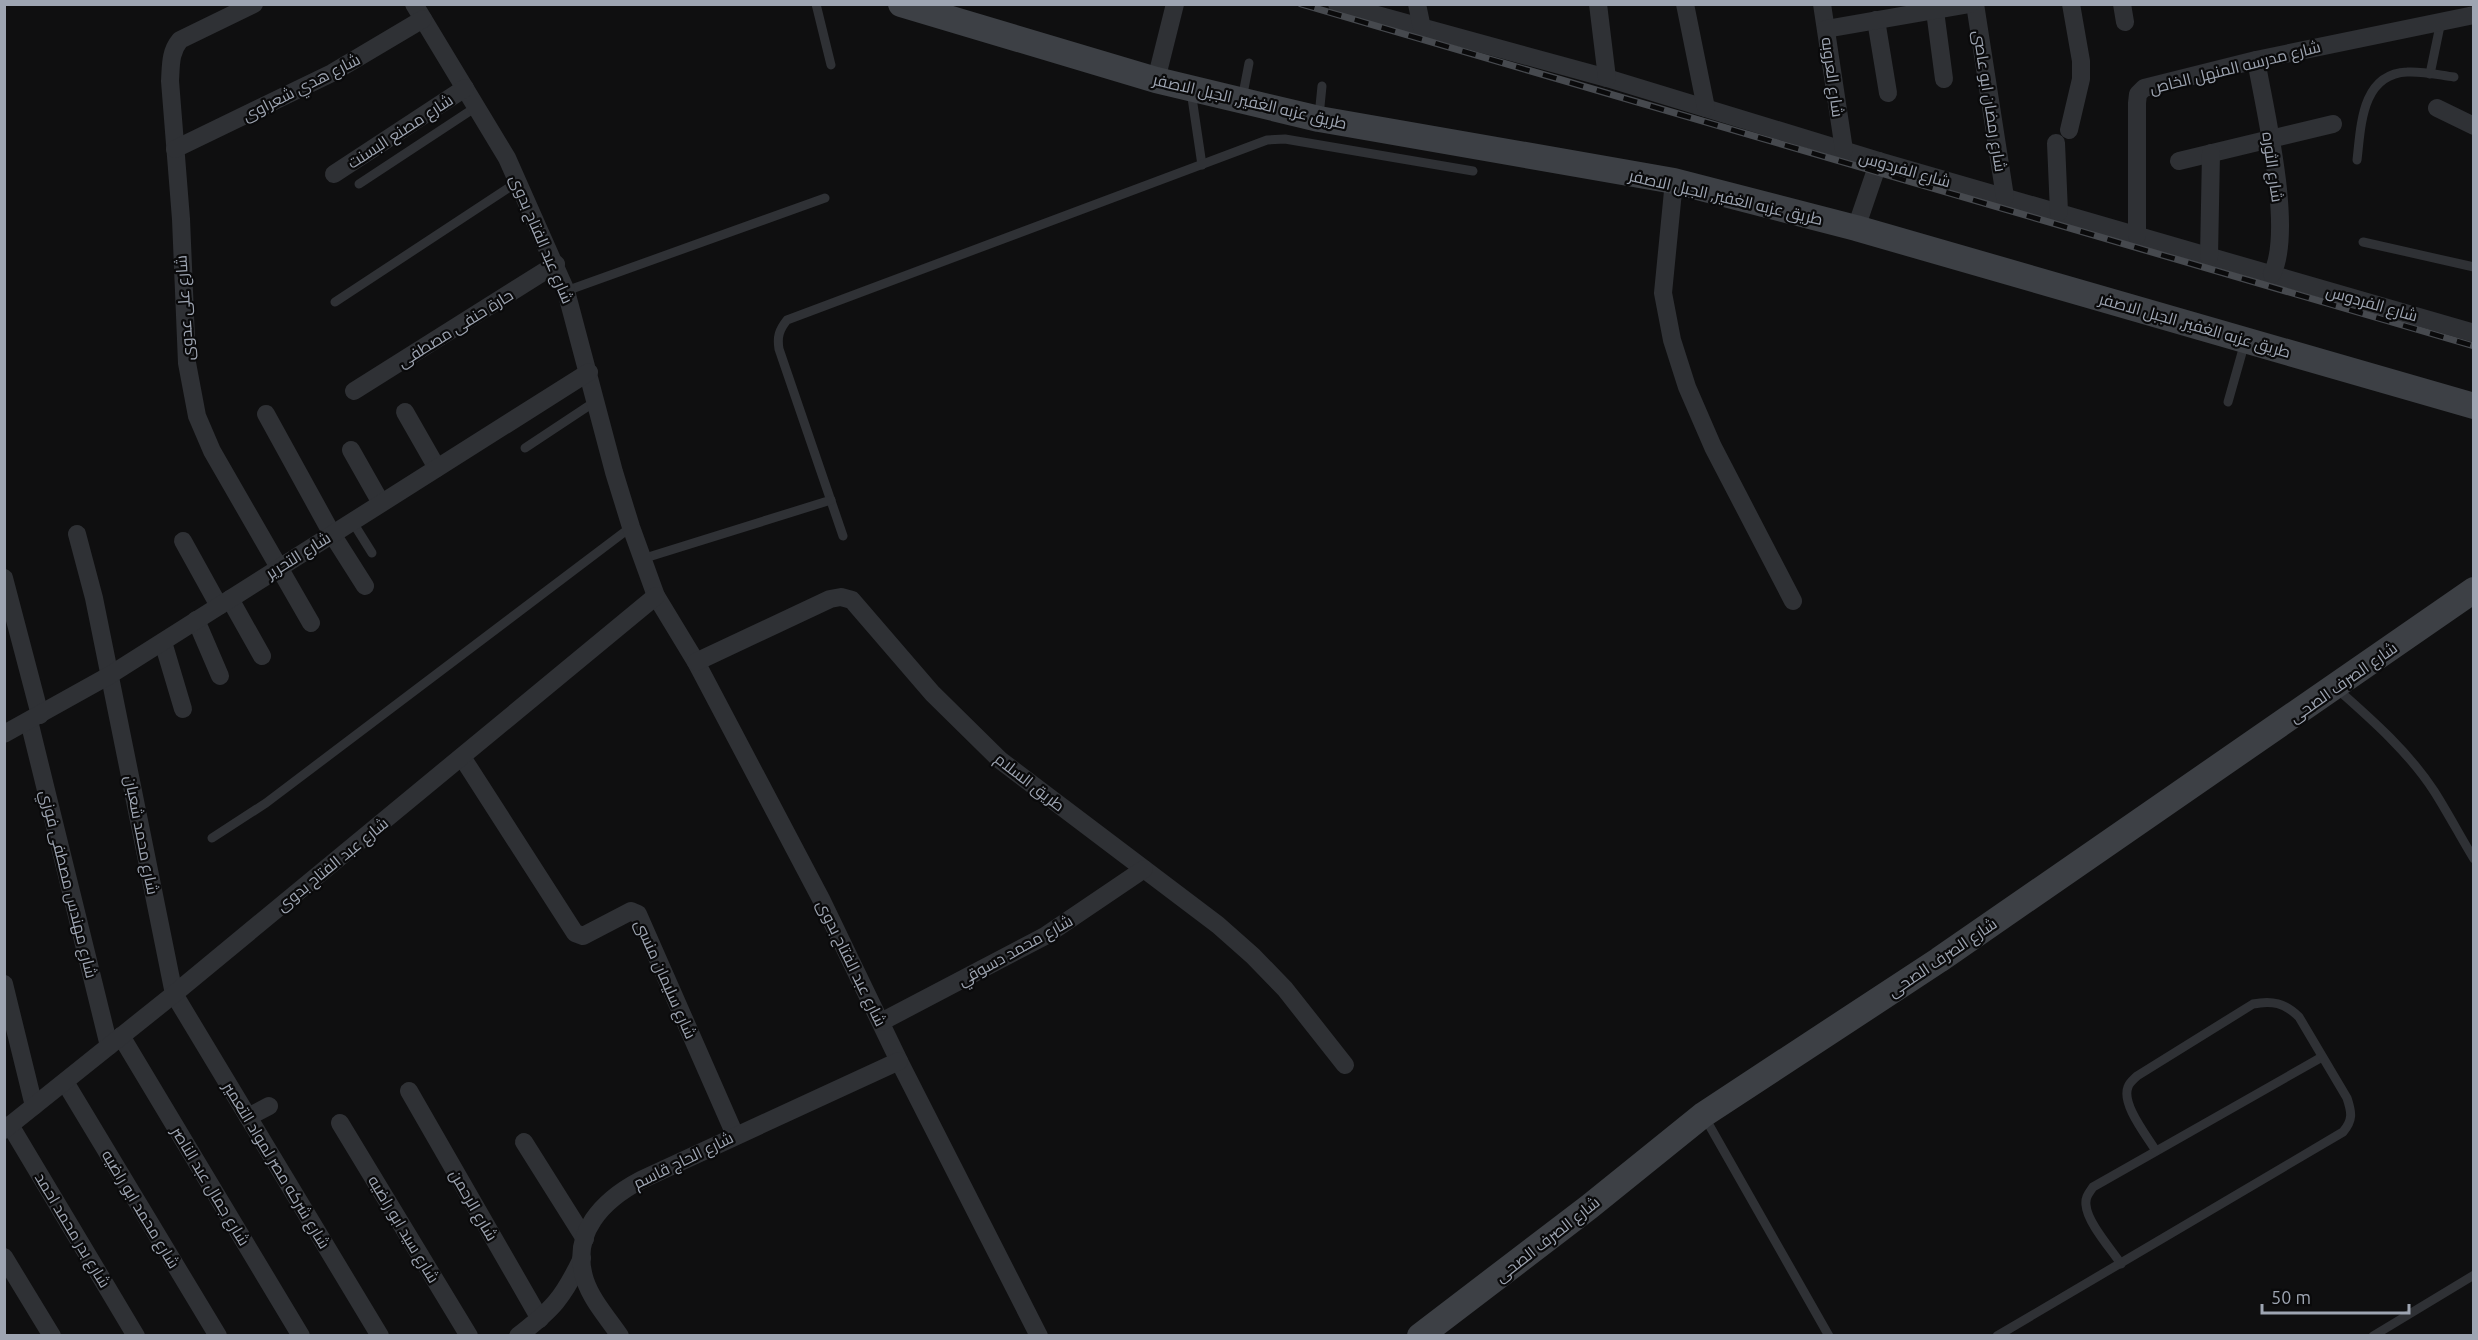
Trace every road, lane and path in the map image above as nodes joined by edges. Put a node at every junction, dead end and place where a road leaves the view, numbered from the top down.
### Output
1 (254, 4) edge
2 (816, 4) edge
3 (901, 4) edge
4 (1175, 4) edge
5 (1337, 4) edge
6 (1417, 4) edge
7 (1598, 4) edge
8 (1684, 4) edge
9 (1822, 4) edge
10 (1970, 4) edge
11 (1975, 4) edge
12 (2071, 4) edge
13 (1935, 10) junction
14 (419, 12) edge
15 (2474, 15) edge
16 (1876, 20) junction
17 (2441, 21) junction
18 (1422, 28) junction
19 (1826, 29) junction
20 (2256, 60) junction
21 (1249, 63) dead end
22 (831, 65) dead end
23 (2430, 74) junction
24 (2454, 77) dead end
25 (1607, 78) junction
26 (1944, 79) dead end
27 (1156, 80) junction
28 (1322, 86) dead end
29 (465, 88) junction
30 (1191, 89) junction
31 (1888, 93) dead end
32 (1242, 101) junction
33 (476, 107) junction
34 (1706, 108) junction
35 (2437, 108) dead end
36 (1318, 119) junction
37 (2333, 124) dead end
38 (2474, 126) edge
39 (2069, 130) dead end
40 (2270, 139) junction
41 (2056, 143) dead end
42 (175, 149) junction
43 (1844, 150) junction
44 (2211, 153) junction
45 (2357, 160) dead end
46 (2180, 161) dead end
47 (1879, 162) junction
48 (1202, 165) junction
49 (1473, 171) dead end
50 (334, 174) dead end
51 (519, 180) junction
52 (1674, 181) junction
53 (359, 184) dead end
54 (2004, 197) junction
55 (825, 198) dead end
56 (2059, 213) junction
57 (1856, 228) junction
58 (2137, 236) junction
59 (2363, 242) dead end
60 (2209, 257) junction
61 (556, 264) junction
62 (2474, 267) edge
63 (2272, 274) junction
64 (566, 291) junction
65 (335, 302) dead end
66 (2474, 333) edge
67 (2246, 340) junction
68 (589, 372) junction
69 (354, 391) dead end
70 (596, 401) junction
71 (2228, 402) dead end
72 (2474, 406) edge
73 (405, 412) dead end
74 (266, 414) dead end
75 (525, 448) dead end
76 (351, 450) dead end
77 (437, 468) junction
78 (831, 500) junction
79 (381, 503) junction
80 (352, 521) junction
81 (631, 527) junction
82 (77, 534) dead end
83 (332, 534) junction
84 (843, 537) dead end
85 (183, 541) dead end
86 (372, 553) dead end
87 (642, 559) junction
88 (278, 568) junction
89 (4, 578) edge
90 (365, 586) dead end
91 (2474, 590) edge
92 (656, 596) junction
93 (1793, 601) dead end
94 (224, 602) junction
95 (196, 620) junction
96 (311, 623) dead end
97 (163, 642) junction
98 (262, 656) dead end
99 (696, 662) junction
100 (110, 675) junction
101 (220, 676) dead end
102 (2335, 687) junction
103 (183, 709) dead end
104 (35, 718) junction
105 (4, 734) edge
106 (462, 757) junction
107 (212, 838) dead end
108 (2474, 859) edge
109 (1144, 869) junction
110 (4, 984) edge
111 (174, 994) junction
112 (880, 1022) junction
113 (115, 1041) junction
114 (2322, 1057) junction
115 (899, 1061) junction
116 (1345, 1065) dead end
117 (65, 1082) junction
118 (409, 1091) dead end
119 (34, 1106) junction
120 (269, 1106) dead end
121 (1703, 1115) junction
122 (248, 1117) junction
123 (340, 1123) dead end
124 (7, 1127) edge
125 (735, 1135) junction
126 (524, 1142) dead end
127 (2156, 1151) junction
128 (585, 1239) junction
129 (4, 1257) edge
130 (582, 1258) junction
131 (2121, 1264) junction
132 (2474, 1275) edge
133 (540, 1319) junction
134 (52, 1335) edge
135 (136, 1335) edge
136 (218, 1335) edge
137 (300, 1335) edge
138 (380, 1335) edge
139 (469, 1335) edge
140 (518, 1335) edge
141 (620, 1335) edge
142 (1039, 1335) edge
143 (1420, 1335) edge
144 (1829, 1335) edge
145 (1997, 1335) edge
146 (2373, 1335) edge

1 - 42 street, شارع على عدوى
2 - 22 lane
3 - 27 street, طريق عزبه الغفير, الجبل الاصفر
4 - 27 street
5 - 18 street, شارع الفردوس
6 - 18 street
7 - 25 street
8 - 34 street
9 - 19 street, شارع العروبه
10 - 13 street
11 - 54 street, شارع رمضان ابو عاصى
12 - 39 street
13 - 16 street
13 - 26 street
14 - 29 street, شارع عبد الفتاح بدوى
14 - 42 street, شارع هدي شعراوى
15 - 17 street, شارع مدرسه المنهل الخاص
16 - 19 street
16 - 31 street
17 - 20 street, شارع مدرسه المنهل الخاص
17 - 23 lane
18 - 25 street, شارع الفردوس
19 - 43 street, شارع العروبه
20 - 40 street, شارع الثوره
20 - 58 street, شارع مدرسه المنهل الخاص
21 - 32 lane
23 - 24 lane
23 - 45 lane
25 - 34 street, شارع الفردوس
27 - 30 street, طريق عزبه الغفير, الجبل الاصفر
28 - 36 lane
29 - 33 street, شارع عبد الفتاح بدوى
29 - 50 street, شارع مصنع البسنت
30 - 32 street, طريق عزبه الغفير, الجبل الاصفر
30 - 48 lane
32 - 36 street, طريق عزبه الغفير, الجبل الاصفر
33 - 51 street, شارع عبد الفتاح بدوى
33 - 53 lane
34 - 43 street, شارع الفردوس
35 - 38 street
36 - 52 street, طريق عزبه الغفير, الجبل الاصفر
37 - 40 street
40 - 44 street
40 - 63 street, شارع الثوره
41 - 56 street
42 - 88 street, شارع على عدوى
43 - 47 street, شارع الفردوس
44 - 46 street
44 - 60 street
47 - 54 street, شارع الفردوس
47 - 57 street
48 - 49 lane
48 - 78 lane
51 - 61 street, شارع عبد الفتاح بدوى
51 - 65 lane
52 - 57 street, طريق عزبه الغفير, الجبل الاصفر
52 - 93 street
54 - 56 street, شارع الفردوس
55 - 64 lane
56 - 58 street, شارع الفردوس
57 - 67 street, طريق عزبه الغفير, الجبل الاصفر
58 - 60 street, شارع الفردوس
59 - 62 lane
60 - 63 street, شارع الفردوس
61 - 64 street, شارع عبد الفتاح بدوى
61 - 69 street, حارة حنفى مصطفى
63 - 66 street, شارع الفردوس
64 - 68 street, شارع عبد الفتاح بدوى
67 - 71 lane
67 - 72 street, طريق عزبه الغفير, الجبل الاصفر
68 - 70 street, شارع عبد الفتاح بدوى
68 - 77 street, شارع التحرير
70 - 75 lane
70 - 81 street, شارع عبد الفتاح بدوى
73 - 77 street
74 - 83 street
76 - 79 street
77 - 79 street, شارع التحرير
78 - 84 lane
78 - 87 lane
79 - 80 street, شارع التحرير
80 - 83 street, شارع التحرير
80 - 86 lane
81 - 87 street, شارع عبد الفتاح بدوى
81 - 107 lane
82 - 100 street, شارع محمد شعبان
83 - 88 street, شارع التحرير
83 - 90 street
85 - 94 street
87 - 92 street, شارع عبد الفتاح بدوى
88 - 94 street, شارع التحرير
88 - 96 street, شارع على عدوى
89 - 104 street, شارع مهندس مصطفى فوزي
91 - 102 street, شارع الصرف الصحى
92 - 99 street, شارع عبد الفتاح بدوى
92 - 106 street, شارع عبد الفتاح بدوى
94 - 95 street, شارع التحرير
94 - 98 street
95 - 97 street, شارع التحرير
95 - 101 street
97 - 100 street, شارع التحرير
97 - 103 street
99 - 109 street, طريق السلام
99 - 112 street, شارع عبد الفتاح بدوى
100 - 104 street, شارع التحرير
100 - 111 street, شارع محمد شعبان
102 - 108 lane
102 - 121 street, شارع الصرف الصحى
104 - 105 street, شارع التحرير
104 - 113 street, شارع مهندس مصطفى فوزي
106 - 111 street, شارع عبد الفتاح بدوى
106 - 125 street, شارع سليمان منسى
109 - 112 street, شارع محمد دسوقي
109 - 116 street, طريق السلام
110 - 119 street
111 - 113 street, شارع عبد الفتاح بدوى
111 - 122 street, شارع شركه مصر لمواد التعمير
112 - 115 street, شارع عبد الفتاح بدوى
113 - 117 street, شارع عبد الفتاح بدوى
113 - 137 street, شارع جمال عبد الناصر
114 - 127 lane
114 - 127 lane
114 - 131 lane
115 - 125 street, شارع الحاج قاسم
115 - 142 street, شارع عبد الفتاح بدوى
117 - 119 street, شارع عبد الفتاح بدوى
117 - 136 street, شارع محمد ابو راضيه
118 - 133 street, شارع الرحمن
119 - 124 street, شارع عبد الفتاح بدوى
120 - 122 street
121 - 143 street, شارع الصرف الصحى
121 - 144 lane
122 - 138 street, شارع شركه مصر لمواد التعمير
123 - 139 street, شارع سيد ابو راضيه
124 - 135 street, شارع بدر محمد احمد
125 - 128 street, شارع الحاج قاسم
126 - 128 street
127 - 131 lane
128 - 130 street, شارع الحاج قاسم
129 - 134 street
130 - 133 street
130 - 141 street, شارع الحاج قاسم
131 - 145 lane
132 - 146 lane
133 - 140 street

